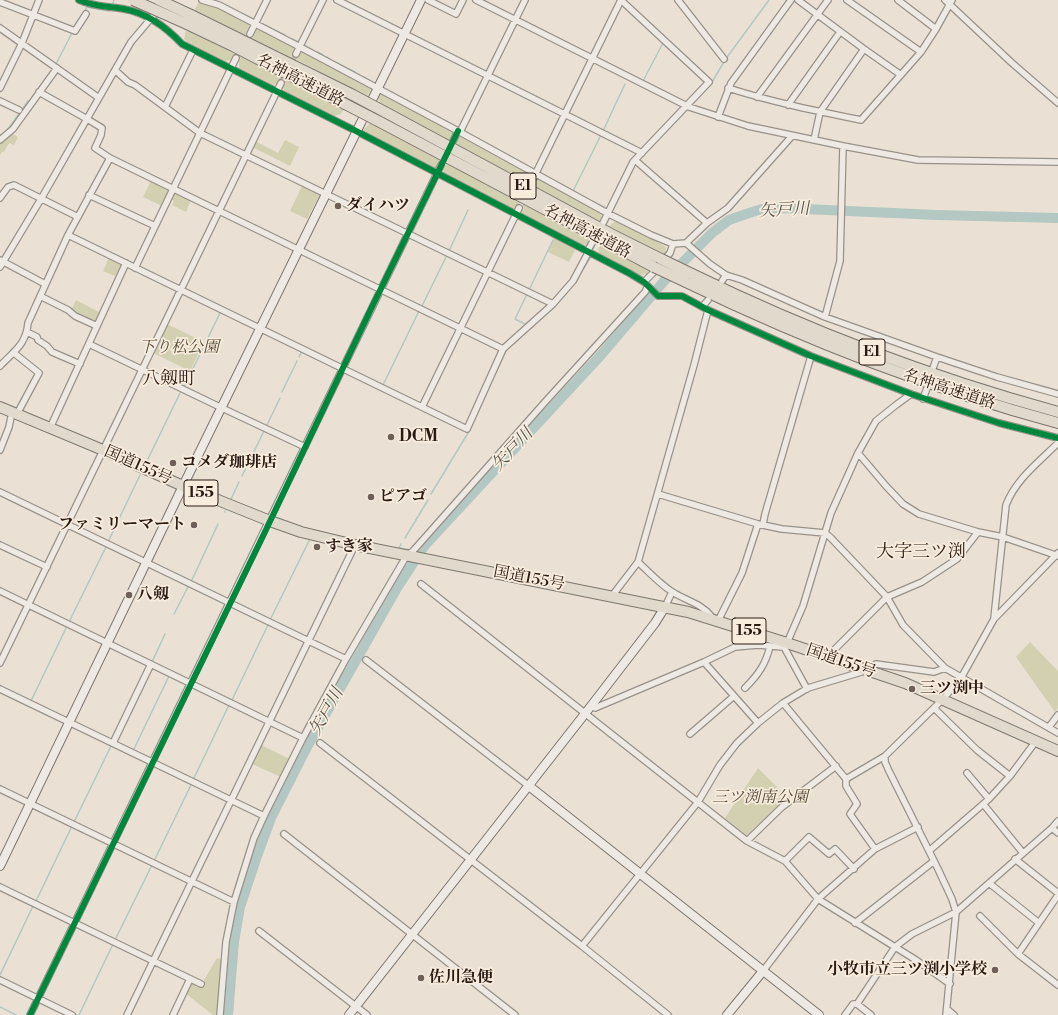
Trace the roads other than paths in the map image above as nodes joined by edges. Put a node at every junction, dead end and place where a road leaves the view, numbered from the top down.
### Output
1 (39, 0) edge
2 (79, 0) edge
3 (133, 0) edge
4 (159, 0) edge
5 (168, 0) edge
6 (202, 0) edge
7 (267, 0) edge
8 (323, 0) edge
9 (337, 0) edge
10 (421, 0) edge
11 (428, 0) edge
12 (463, 0) edge
13 (476, 0) edge
14 (525, 0) edge
15 (622, 0) edge
16 (678, 0) edge
17 (791, 0) edge
18 (798, 0) edge
19 (828, 0) edge
20 (847, 0) edge
21 (898, 0) edge
22 (949, 1) edge
23 (0, 2) edge
24 (221, 3) edge
25 (86, 14) dead end
26 (818, 14) junction
27 (33, 15) junction
28 (151, 19) junction
29 (189, 20) junction
30 (515, 20) junction
31 (255, 24) junction
32 (0, 28) edge
33 (936, 29) junction
34 (840, 32) junction
35 (250, 34) dead end
36 (404, 34) junction
37 (22, 43) junction
38 (300, 47) junction
39 (864, 49) junction
40 (193, 50) junction
41 (921, 52) junction
42 (296, 54) tunnel mouth
43 (236, 58) dead end
44 (593, 59) junction
45 (724, 59) dead end
46 (56, 68) junction
47 (231, 68) junction
48 (115, 70) junction
49 (488, 75) junction
50 (901, 75) junction
51 (281, 83) tunnel mouth
52 (0, 88) edge
53 (377, 88) junction
54 (728, 88) junction
55 (277, 91) junction
56 (39, 92) junction
57 (757, 97) junction
58 (99, 98) junction
59 (0, 100) edge
60 (1058, 102) edge
61 (788, 105) junction
62 (686, 106) junction
63 (164, 107) junction
64 (19, 110) dead end
65 (820, 112) junction
66 (565, 114) junction
67 (718, 117) junction
68 (87, 119) junction
69 (356, 131) junction
70 (459, 132) junction
71 (200, 133) junction
72 (792, 136) junction
73 (0, 140) edge
74 (814, 140) junction
75 (452, 143) dead end
76 (843, 146) junction
77 (642, 153) junction
78 (245, 154) junction
79 (110, 158) junction
80 (636, 160) junction
81 (1058, 162) edge
82 (441, 166) dead end
83 (437, 173) junction
84 (536, 174) junction
85 (530, 185) dead end
86 (173, 189) junction
87 (326, 193) junction
88 (89, 195) junction
89 (0, 198) edge
90 (41, 199) junction
91 (519, 208) dead end
92 (218, 210) junction
93 (516, 214) junction
94 (608, 214) junction
95 (78, 217) junction
96 (603, 223) dead end
97 (707, 223) junction
98 (155, 226) junction
99 (408, 233) junction
100 (68, 235) junction
101 (592, 243) dead end
102 (673, 244) junction
103 (687, 244) junction
104 (299, 249) junction
105 (588, 252) junction
106 (1, 263) edge
107 (126, 263) junction
108 (135, 268) junction
109 (488, 272) junction
110 (726, 275) junction
111 (689, 278) junction
112 (722, 281) dead end
113 (45, 284) junction
114 (647, 285) junction
115 (381, 289) junction
116 (180, 290) junction
117 (40, 296) junction
118 (708, 300) dead end
119 (553, 304) junction
120 (706, 308) junction
121 (825, 317) junction
122 (97, 326) junction
123 (261, 328) junction
124 (460, 328) junction
125 (27, 332) junction
126 (89, 344) junction
127 (503, 349) junction
128 (14, 353) junction
129 (811, 356) junction
130 (937, 357) junction
131 (80, 364) junction
132 (0, 366) edge
133 (343, 368) junction
134 (933, 368) dead end
135 (142, 370) junction
136 (927, 388) dead end
137 (911, 394) junction
138 (1058, 394) edge
139 (924, 399) junction
140 (0, 407) edge
141 (422, 407) junction
142 (222, 408) junction
143 (1058, 412) edge
144 (14, 413) junction
145 (1058, 423) edge
146 (50, 428) junction
147 (1058, 438) edge
148 (1058, 443) edge
149 (305, 447) junction
150 (0, 450) edge
151 (103, 450) junction
152 (858, 453) junction
153 (183, 486) junction
154 (0, 492) edge
155 (658, 494) junction
156 (270, 521) junction
157 (761, 524) junction
158 (67, 525) junction
159 (978, 532) junction
160 (825, 533) junction
161 (1003, 537) junction
162 (0, 545) edge
163 (355, 545) junction
164 (1058, 554) edge
165 (408, 555) junction
166 (638, 562) junction
167 (146, 564) junction
168 (47, 567) junction
169 (421, 584) dead end
170 (0, 591) edge
171 (672, 592) junction
172 (612, 596) junction
173 (887, 597) junction
174 (230, 604) junction
175 (28, 605) junction
176 (665, 607) junction
177 (994, 619) junction
178 (714, 620) junction
179 (308, 641) junction
180 (108, 643) junction
181 (785, 645) junction
182 (770, 646) junction
183 (827, 657) junction
184 (346, 660) junction
185 (366, 660) dead end
186 (704, 662) junction
187 (0, 663) edge
188 (150, 664) junction
189 (945, 668) junction
190 (868, 670) junction
191 (961, 678) junction
192 (191, 684) junction
193 (744, 688) dead end
194 (0, 689) edge
195 (807, 689) junction
196 (734, 696) junction
197 (943, 699) junction
198 (783, 704) junction
199 (591, 706) junction
200 (934, 708) junction
201 (585, 714) junction
202 (1058, 715) edge
203 (270, 722) junction
204 (70, 723) junction
205 (758, 723) junction
206 (1049, 727) junction
207 (1058, 733) edge
208 (690, 734) dead end
209 (304, 738) junction
210 (1036, 741) junction
211 (113, 743) junction
212 (320, 743) dead end
213 (1058, 751) edge
214 (885, 756) junction
215 (153, 762) junction
216 (836, 766) junction
217 (967, 773) dead end
218 (1010, 776) junction
219 (846, 779) junction
220 (529, 786) junction
221 (0, 789) edge
222 (989, 799) junction
223 (231, 801) junction
224 (698, 802) junction
225 (31, 804) junction
226 (984, 805) junction
227 (264, 816) junction
228 (1058, 821) edge
229 (918, 827) junction
230 (1052, 828) junction
231 (1058, 833) edge
232 (284, 834) dead end
233 (746, 841) junction
234 (113, 844) junction
235 (875, 849) junction
236 (929, 851) junction
237 (1023, 853) junction
238 (1015, 859) junction
239 (470, 860) junction
240 (934, 860) junction
241 (785, 861) junction
242 (0, 866) edge
243 (854, 869) junction
244 (641, 874) junction
245 (192, 882) junction
246 (989, 883) junction
247 (0, 887) edge
248 (1058, 894) edge
249 (818, 899) junction
250 (234, 902) junction
251 (956, 912) junction
252 (980, 916) dead end
253 (75, 923) junction
254 (855, 923) junction
255 (1039, 923) junction
256 (259, 931) dead end
257 (411, 934) junction
258 (582, 946) junction
259 (895, 947) junction
260 (1018, 954) junction
261 (154, 961) junction
262 (763, 971) junction
263 (190, 979) junction
264 (0, 980) edge
265 (201, 984) dead end
266 (950, 984) junction
267 (1058, 985) edge
268 (38, 999) junction
269 (857, 1004) junction
270 (356, 1006) junction
271 (947, 1012) edge
272 (30, 1015) edge
273 (72, 1015) edge
274 (128, 1015) edge
275 (173, 1015) edge
276 (220, 1015) edge
277 (349, 1015) edge
278 (367, 1015) edge
279 (515, 1015) edge
280 (668, 1015) edge
281 (727, 1015) edge
282 (819, 1015) edge
283 (845, 1015) edge
284 (871, 1015) edge
285 (954, 1015) edge

1 - 27 street
2 - 28 street
3 - 29 highway, 名神高速道路 / E1, bridge
4 - 29 highway, 名神高速道路 / E1, bridge
5 - 28 street
6 - 24 street
7 - 31 street
8 - 38 street
9 - 36 street
10 - 36 street
11 - 12 street
13 - 30 street
14 - 30 street
15 - 44 street
15 - 62 street
16 - 45 street
17 - 54 street
18 - 26 street
19 - 26 street
20 - 41 street
21 - 33 street
22 - 33 street
22 - 60 street
23 - 27 street
24 - 31 street
25 - 27 street
26 - 34 street
26 - 57 street
27 - 37 street
28 - 40 street
28 - 48 street
29 - 111 highway, 名神高速道路 / E1, bridge
29 - 111 highway, 名神高速道路 / E1, bridge
30 - 44 street
30 - 49 street
31 - 35 street
31 - 38 street
32 - 37 street
33 - 41 street
34 - 39 street
34 - 61 street
36 - 49 street
36 - 53 street
37 - 46 street
37 - 52 street
38 - 42 street
38 - 53 street
39 - 50 street
39 - 65 street
40 - 47 street
40 - 63 street
41 - 50 street
43 - 47 street
44 - 62 street
44 - 66 street
46 - 56 street
46 - 58 street
47 - 55 street
47 - 71 street
48 - 58 street
48 - 63 street
49 - 66 street
49 - 70 street
50 - 65 street
51 - 55 street
53 - 69 street
53 - 70 street
54 - 57 street
54 - 67 street
55 - 69 street
55 - 78 street
56 - 68 street
56 - 73 street
57 - 61 street
58 - 68 street
59 - 64 street
61 - 65 street
62 - 67 street
62 - 77 street
63 - 71 street
65 - 74 street
66 - 77 street
66 - 84 street
67 - 72 street
68 - 79 street
68 - 90 street
69 - 83 street
69 - 87 street
70 - 75 street
70 - 84 street
71 - 78 street
71 - 86 street
72 - 74 street
72 - 97 street
74 - 76 street
76 - 81 street
76 - 121 street
77 - 80 street
78 - 87 street
78 - 92 street
79 - 86 street
79 - 88 street
80 - 94 street
80 - 97 street
82 - 83 street
83 - 93 street
83 - 99 street
84 - 85 street
84 - 94 street
86 - 92 street
86 - 98 street
87 - 99 street
87 - 104 street
88 - 95 street
88 - 98 street
89 - 90 street
90 - 95 street
90 - 106 street
91 - 93 street
92 - 104 street
92 - 116 street
93 - 105 street
93 - 109 street
94 - 96 street
94 - 102 street
95 - 100 street
97 - 103 street
98 - 108 street
99 - 109 street
99 - 115 street
100 - 107 street
100 - 113 street
101 - 105 street
102 - 103 street
102 - 114 street
103 - 110 street
104 - 115 street
104 - 123 street
105 - 114 street
105 - 119 street
106 - 113 street
107 - 108 street
107 - 122 street
108 - 116 street
109 - 119 street
109 - 124 street
110 - 112 street
110 - 121 street
111 - 143 highway, 名神高速道路 / E1
111 - 145 highway, 名神高速道路 / E1
113 - 117 street
114 - 120 street
114 - 165 street
115 - 124 street
115 - 133 street
116 - 123 street
116 - 135 street
117 - 122 street
117 - 125 street
118 - 120 street
119 - 127 street
120 - 129 street
120 - 155 street
121 - 130 street
122 - 126 street
123 - 133 street
123 - 142 street
124 - 127 street
124 - 141 street
125 - 128 street
125 - 131 street
126 - 131 street
126 - 135 street
127 - 141 street
128 - 132 street
128 - 144 street
129 - 137 street
129 - 157 street
130 - 134 street
130 - 138 street
131 - 146 street
133 - 141 street
133 - 149 street
135 - 142 street
135 - 151 street
136 - 139 street
137 - 139 street
137 - 152 street
139 - 147 street
140 - 144 highway, 国道155号 / 155
142 - 149 street
142 - 153 street
144 - 146 highway, 国道155号 / 155
144 - 150 street
146 - 151 highway, 国道155号 / 155
148 - 161 street
149 - 156 street
151 - 153 highway, 国道155号 / 155
151 - 158 street
152 - 159 street
152 - 160 street
153 - 156 highway, 国道155号 / 155
153 - 167 street
154 - 158 street
155 - 157 street
155 - 166 street
156 - 163 highway, 国道155号 / 155
156 - 174 street
157 - 160 street
157 - 178 street
158 - 167 street
158 - 168 street
159 - 161 street
159 - 173 street
160 - 173 street
160 - 181 street
161 - 164 street
161 - 177 street
162 - 168 street
163 - 165 highway, 国道155号 / 155
163 - 179 street
164 - 177 street
165 - 172 highway, 国道155号 / 155
165 - 184 street
166 - 171 street
166 - 172 street
167 - 174 street
167 - 180 street
168 - 175 street
169 - 201 street
170 - 175 street
171 - 176 street
171 - 178 street
172 - 176 highway, 国道155号 / 155
173 - 183 street
173 - 189 street
174 - 179 street
174 - 192 street
175 - 180 street
175 - 187 street
176 - 178 highway, 国道155号 / 155
176 - 199 street
177 - 191 street
178 - 181 highway, 国道155号 / 155
179 - 184 street
179 - 203 street
180 - 188 street
180 - 204 street
181 - 182 street
181 - 183 highway, 国道155号 / 155
181 - 195 street
182 - 186 street
182 - 193 street
183 - 190 highway, 国道155号 / 155
184 - 209 street
185 - 220 street
186 - 196 street
186 - 199 street
188 - 192 street
188 - 211 street
189 - 190 street
189 - 191 street
190 - 195 street
190 - 197 highway, 国道155号 / 155
191 - 197 street
191 - 206 street
192 - 203 street
192 - 215 street
194 - 204 street
195 - 198 street
196 - 205 street
196 - 208 street
197 - 200 street
197 - 210 highway, 国道155号 / 155
198 - 205 street
198 - 216 street
199 - 201 street
200 - 214 street
200 - 218 street
201 - 220 street
201 - 224 street
202 - 206 street
203 - 209 street
203 - 223 street
204 - 211 street
204 - 225 street
205 - 224 street
206 - 207 street
209 - 227 street
210 - 213 highway, 国道155号 / 155
210 - 218 street
211 - 215 street
212 - 239 street
214 - 219 street
214 - 229 street
215 - 223 street
215 - 234 street
216 - 219 street
216 - 233 street
217 - 222 street
218 - 222 street
219 - 235 street
220 - 239 street
220 - 244 street
221 - 225 street
222 - 226 street
223 - 227 street
223 - 245 street
224 - 233 street
224 - 244 street
225 - 234 street
225 - 242 street
226 - 236 street
226 - 237 street
227 - 250 street
228 - 230 street
229 - 235 street
229 - 236 street
230 - 231 street
230 - 237 street
232 - 257 street
233 - 241 street
234 - 245 street
234 - 253 street
235 - 243 street
236 - 240 street
237 - 238 street
238 - 246 street
238 - 248 street
239 - 257 street
239 - 258 street
240 - 251 street
240 - 254 street
241 - 243 street
241 - 249 street
243 - 249 street
244 - 258 street
244 - 262 street
245 - 250 street
245 - 261 street
246 - 251 street
246 - 255 street
247 - 253 street
248 - 255 street
249 - 254 street
249 - 262 street
250 - 276 street
251 - 259 street
251 - 266 street
252 - 260 street
253 - 261 street
253 - 268 street
254 - 259 street
255 - 260 street
256 - 270 street
257 - 270 street
257 - 279 street
258 - 280 street
259 - 266 street
259 - 269 street
260 - 267 street
261 - 263 street
261 - 274 street
262 - 281 street
262 - 282 street
263 - 265 street
263 - 275 street
264 - 268 street
266 - 271 street
268 - 272 street
268 - 273 street
269 - 283 street
269 - 284 street
270 - 277 street
270 - 278 street
271 - 285 street

